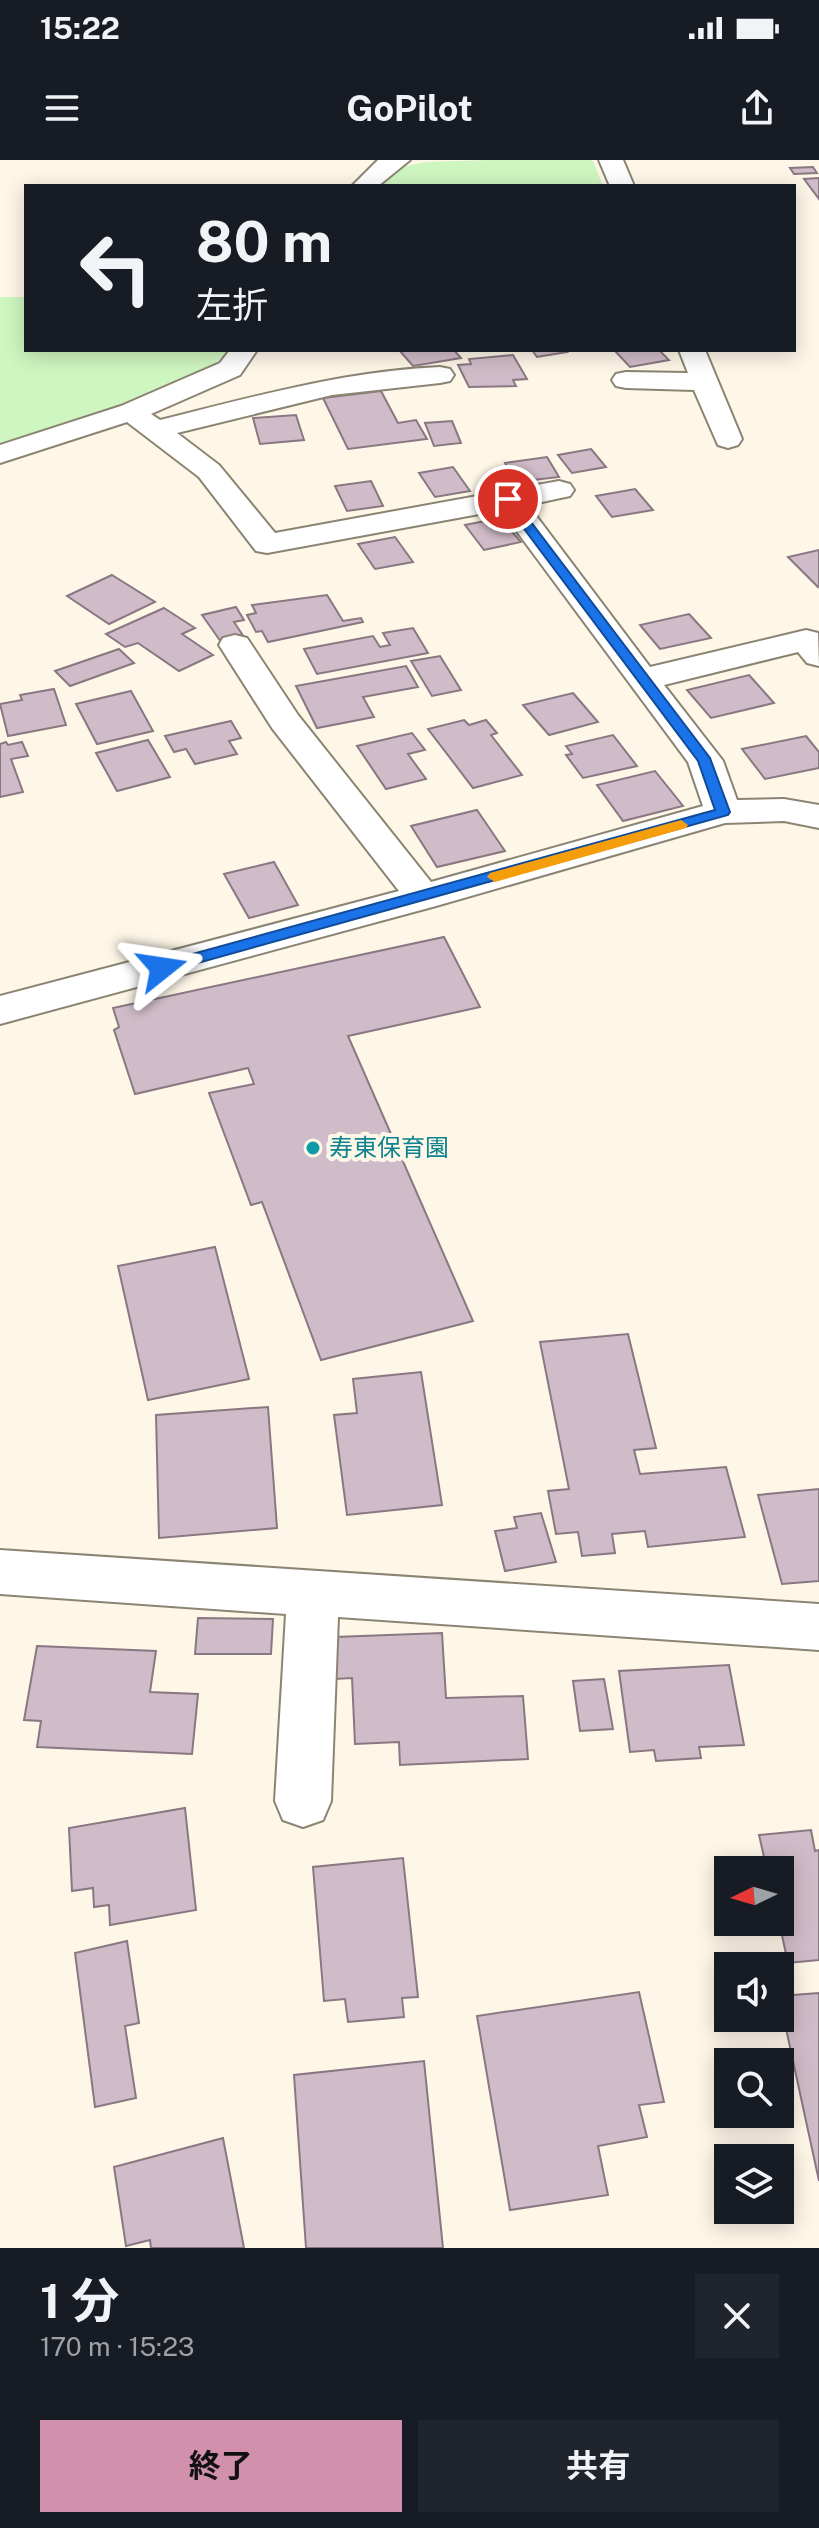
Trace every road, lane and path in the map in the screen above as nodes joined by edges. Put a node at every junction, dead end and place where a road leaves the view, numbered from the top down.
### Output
1 (398, 160) edge
2 (611, 160) edge
3 (366, 184) edge
4 (621, 184) edge
5 (243, 352) edge
6 (693, 352) edge
7 (440, 375) dead end
8 (626, 380) dead end
9 (706, 382) junction
10 (131, 412) junction
11 (156, 430) junction
12 (728, 439) dead end
13 (0, 454) edge
14 (559, 490) dead end
15 (508, 499) junction
16 (804, 637) edge
17 (235, 645) dead end
18 (644, 681) junction
19 (723, 812) junction
20 (819, 817) edge
21 (423, 897) junction
22 (0, 1010) edge
23 (0, 1572) edge
24 (313, 1593) junction
25 (819, 1627) edge
26 (303, 1801) dead end

1 - 3 street
2 - 4 street
5 - 10 street
6 - 9 street
7 - 11 street
8 - 9 street
9 - 12 street
10 - 11 street
10 - 13 street
11 - 15 street
14 - 15 street
15 - 18 street
16 - 18 street
17 - 21 street
18 - 19 street
19 - 20 street
19 - 21 street
21 - 22 street
23 - 24 street
24 - 25 street
24 - 26 street

